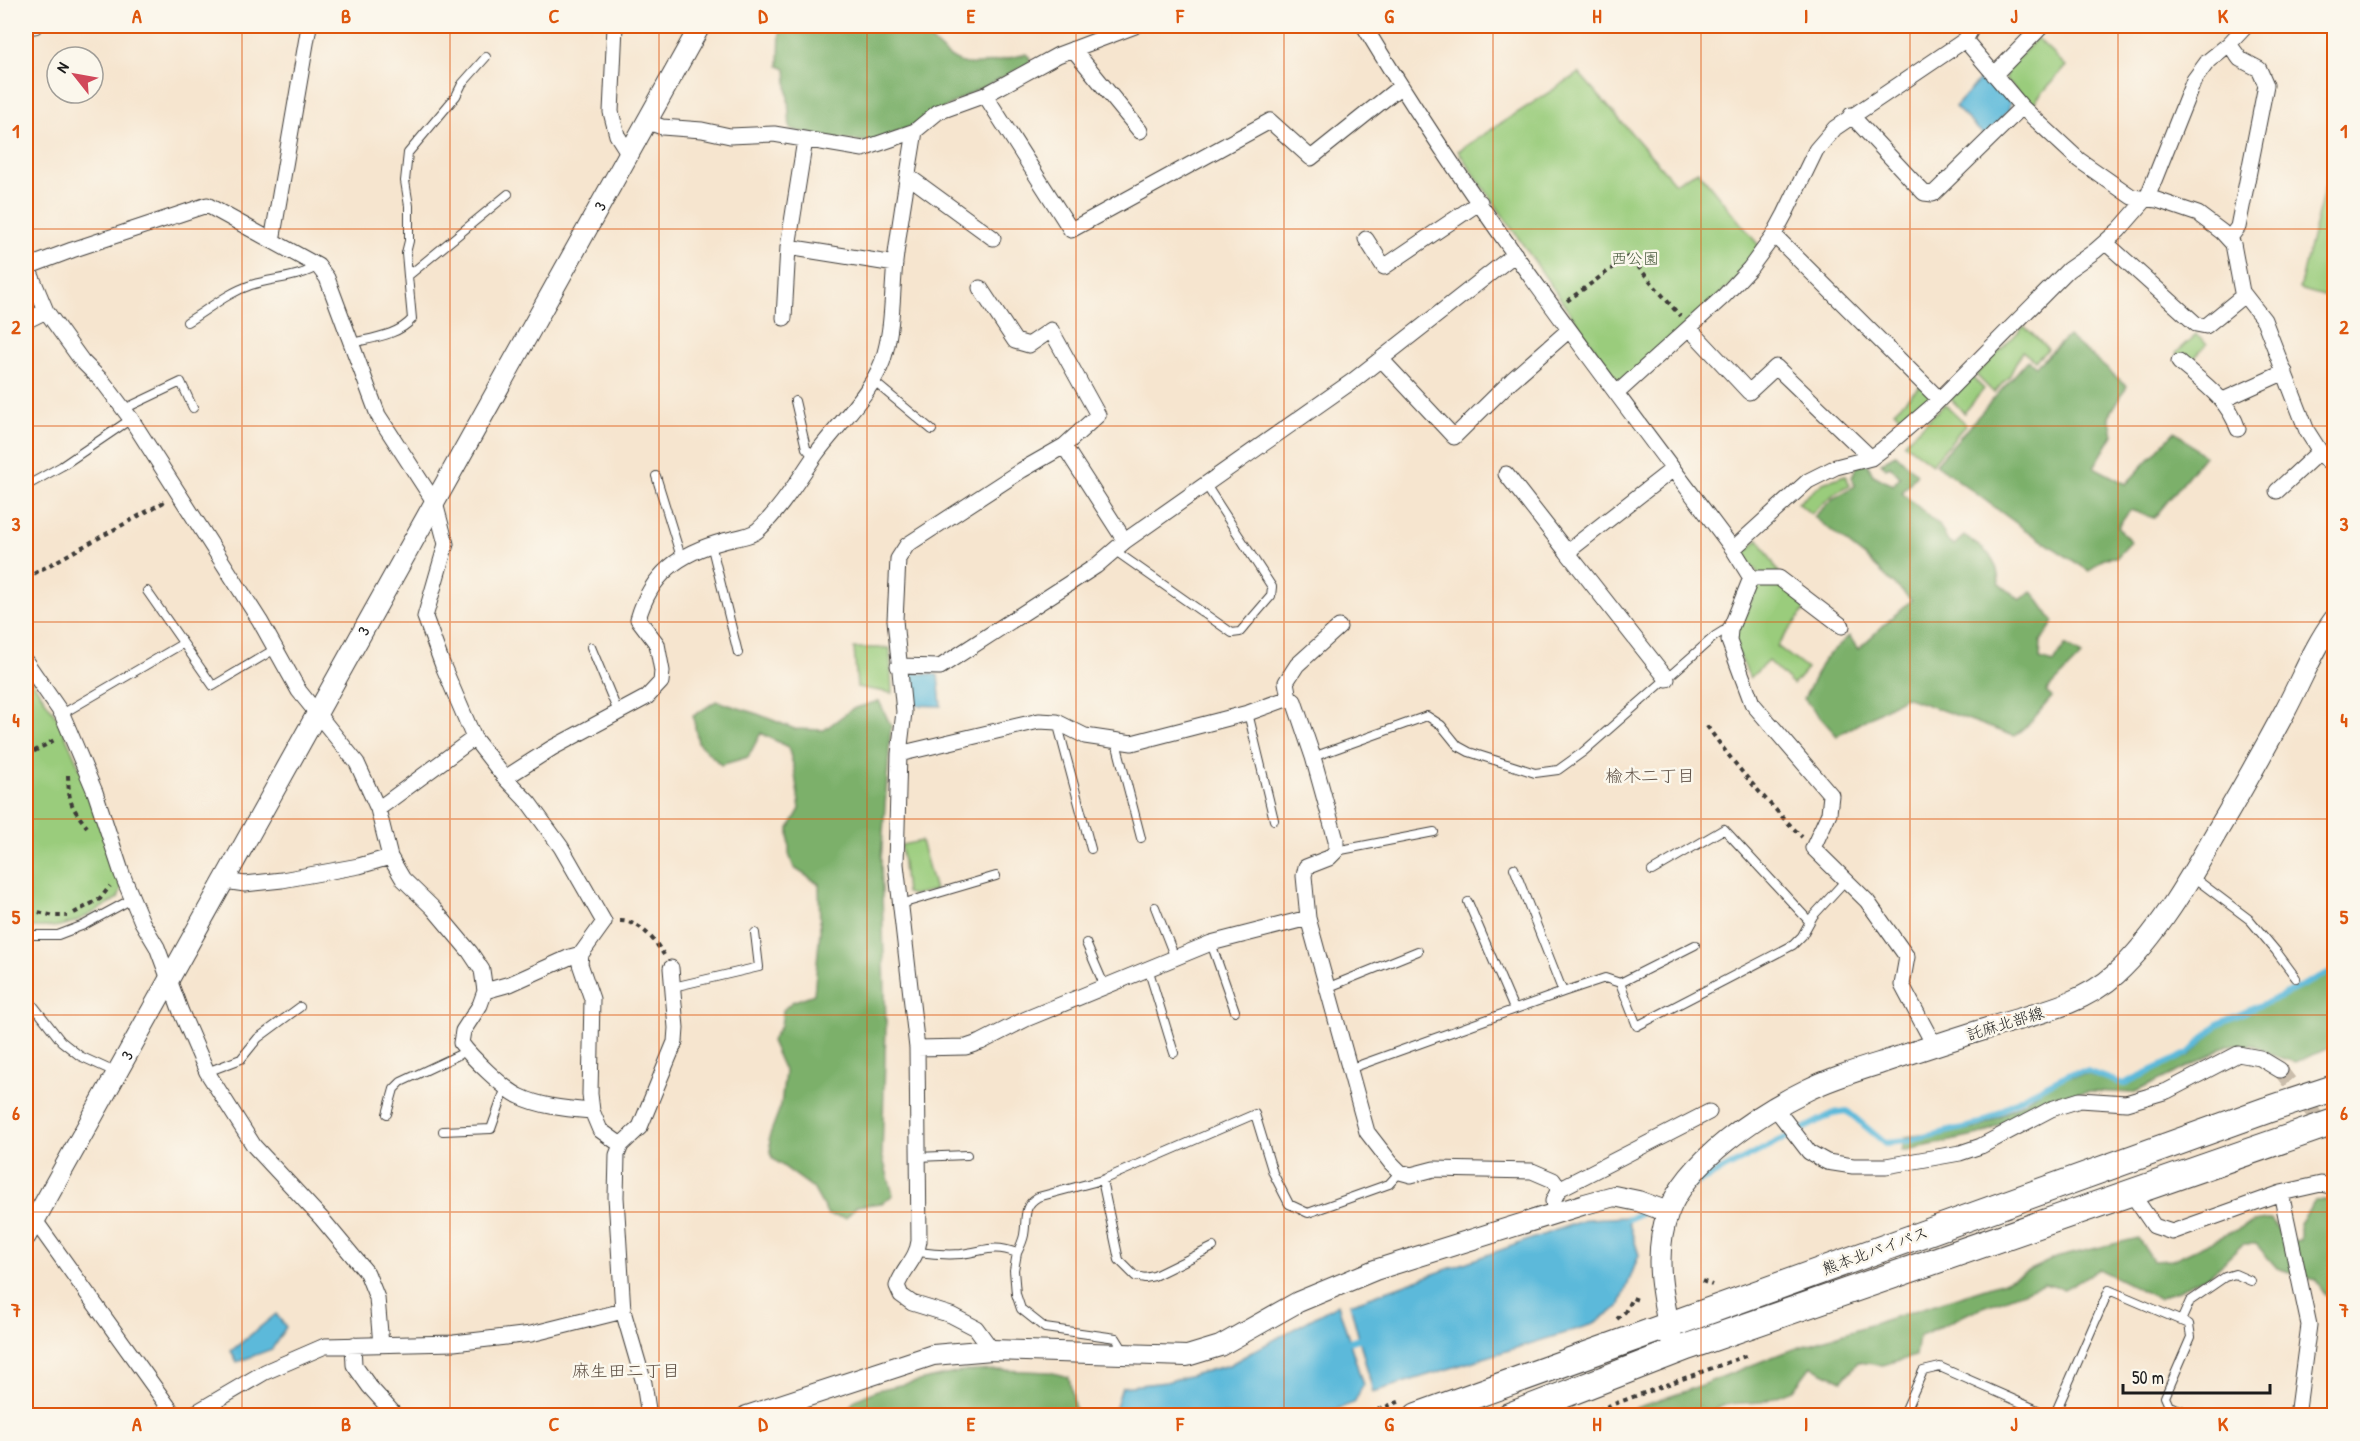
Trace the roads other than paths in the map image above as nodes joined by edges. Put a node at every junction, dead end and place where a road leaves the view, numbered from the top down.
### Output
1 (28, 26) edge
2 (34, 26) edge
3 (309, 26) edge
4 (615, 26) edge
5 (700, 26) edge
6 (1135, 26) edge
7 (1364, 26) edge
8 (1973, 26) edge
9 (2042, 26) edge
10 (2246, 26) edge
11 (1965, 40) junction
12 (2229, 44) junction
13 (1073, 49) junction
14 (486, 57) dead end
15 (1994, 75) junction
16 (1401, 86) junction
17 (985, 95) junction
18 (2022, 107) junction
19 (1851, 115) junction
20 (648, 122) junction
21 (915, 131) junction
22 (1140, 131) dead end
23 (805, 140) junction
24 (629, 154) junction
25 (908, 176) junction
26 (508, 194) dead end
27 (2147, 198) junction
28 (1480, 202) junction
29 (1774, 235) junction
30 (993, 238) dead end
31 (1366, 239) dead end
32 (2229, 239) junction
33 (272, 241) junction
34 (2105, 242) junction
35 (788, 247) junction
36 (1515, 254) junction
37 (895, 264) junction
38 (26, 265) edge
39 (318, 266) junction
40 (408, 276) junction
41 (980, 288) dead end
42 (2244, 295) junction
43 (46, 311) junction
44 (784, 318) dead end
45 (26, 321) edge
46 (187, 322) dead end
47 (1688, 326) junction
48 (1569, 330) junction
49 (352, 343) junction
50 (1381, 359) junction
51 (2179, 362) dead end
52 (2285, 372) junction
53 (872, 380) junction
54 (1617, 393) junction
55 (1939, 399) junction
56 (2223, 400) junction
57 (795, 401) dead end
58 (193, 408) dead end
59 (128, 414) junction
60 (2238, 429) dead end
61 (932, 430) dead end
62 (1064, 446) junction
63 (2320, 451) junction
64 (814, 457) junction
65 (1871, 458) junction
66 (2334, 468) edge
67 (1673, 469) junction
68 (1506, 474) dead end
69 (656, 476) dead end
70 (1206, 485) junction
71 (26, 486) edge
72 (2277, 491) dead end
73 (435, 503) junction
74 (711, 544) junction
75 (1119, 545) junction
76 (1733, 549) junction
77 (1567, 552) junction
78 (681, 557) junction
79 (1751, 578) junction
80 (147, 591) dead end
81 (2334, 620) edge
82 (1842, 626) dead end
83 (1339, 627) dead end
84 (1731, 630) junction
85 (182, 644) junction
86 (591, 647) dead end
87 (275, 649) junction
88 (738, 653) dead end
89 (26, 662) edge
90 (898, 666) junction
91 (1666, 679) junction
92 (1289, 698) junction
93 (618, 712) junction
94 (1248, 713) junction
95 (62, 714) junction
96 (318, 714) junction
97 (1056, 723) junction
98 (474, 738) junction
99 (1116, 742) junction
100 (899, 754) junction
101 (1313, 757) junction
102 (505, 778) junction
103 (378, 809) junction
104 (1274, 820) dead end
105 (1434, 832) dead end
106 (1141, 838) dead end
107 (1091, 849) dead end
108 (1336, 850) junction
109 (390, 857) junction
110 (1514, 868) dead end
111 (1652, 871) dead end
112 (996, 876) dead end
113 (2191, 876) junction
114 (225, 881) junction
115 (1845, 881) junction
116 (132, 899) junction
117 (1468, 902) dead end
118 (901, 904) junction
119 (1155, 907) dead end
120 (1308, 918) junction
121 (1809, 921) junction
122 (755, 933) dead end
123 (26, 934) edge
124 (1086, 943) dead end
125 (1211, 943) junction
126 (1695, 945) dead end
127 (1418, 951) dead end
128 (581, 954) junction
129 (1175, 958) junction
130 (670, 968) road end
131 (1148, 968) junction
132 (2296, 978) dead end
133 (170, 980) junction
134 (1620, 982) junction
135 (673, 987) junction
136 (1105, 987) junction
137 (1329, 987) junction
138 (485, 991) junction
139 (1563, 992) junction
140 (26, 996) edge
141 (300, 1007) dead end
142 (1514, 1009) junction
143 (1235, 1011) dead end
144 (1934, 1045) junction
145 (917, 1048) junction
146 (467, 1051) junction
147 (1174, 1053) dead end
148 (1349, 1069) junction
149 (2280, 1070) tunnel mouth
150 (117, 1072) junction
151 (207, 1072) junction
152 (506, 1087) junction
153 (2329, 1089) edge
154 (1776, 1109) junction
155 (592, 1112) junction
156 (1709, 1112) dead end
157 (387, 1114) dead end
158 (2333, 1123) edge
159 (443, 1131) dead end
160 (621, 1145) junction
161 (967, 1155) dead end
162 (917, 1157) junction
163 (1400, 1172) junction
164 (1102, 1180) junction
165 (2334, 1187) edge
166 (1559, 1189) junction
167 (2281, 1193) junction
168 (2132, 1194) junction
169 (1668, 1212) junction
170 (1555, 1213) junction
171 (28, 1221) edge
172 (1213, 1247) dead end
173 (918, 1252) junction
174 (1017, 1253) junction
175 (2251, 1281) dead end
176 (623, 1311) junction
177 (2181, 1321) junction
178 (1669, 1325) junction
179 (353, 1345) junction
180 (381, 1345) junction
181 (992, 1350) junction
182 (1674, 1352) junction
183 (1126, 1355) junction
184 (759, 1414) edge
185 (175, 1416) edge
186 (190, 1416) edge
187 (396, 1416) edge
188 (649, 1416) edge
189 (1417, 1416) edge
190 (1509, 1416) edge
191 (1903, 1416) edge
192 (2053, 1416) edge
193 (2198, 1416) edge
194 (2297, 1416) edge

1 - 2 street
3 - 33 street
4 - 24 street
5 - 20 street, 3
6 - 13 street
7 - 16 street
8 - 11 street
9 - 15 street
10 - 12 street
11 - 15 street
11 - 19 street
12 - 27 street
12 - 32 street
13 - 17 street
13 - 22 street
14 - 40 lane
15 - 18 street
16 - 17 street
16 - 28 street
17 - 21 street
18 - 19 street
18 - 27 street
19 - 29 street
20 - 23 street
20 - 24 street, 3
21 - 23 street
21 - 25 street
23 - 35 street
24 - 73 street, 3
25 - 30 street
25 - 37 street
26 - 40 lane
27 - 32 street
27 - 34 street
28 - 31 street
28 - 36 street
29 - 47 street
29 - 55 street
32 - 42 street
33 - 38 street
33 - 39 street
34 - 42 street
34 - 55 street
35 - 37 street
35 - 44 street
36 - 48 street
36 - 50 street
37 - 53 street
38 - 43 street
39 - 46 lane
39 - 49 street
40 - 49 lane
41 - 62 street
42 - 52 street
43 - 45 street
43 - 59 street
47 - 54 street
47 - 65 street
48 - 50 street
48 - 54 street
49 - 73 street
50 - 70 street
51 - 56 street
52 - 56 street
52 - 63 street
53 - 61 lane
53 - 64 street
54 - 67 street
55 - 65 street
56 - 60 street
57 - 64 lane
58 - 59 lane
59 - 71 lane
59 - 87 street
62 - 75 street
62 - 90 street
63 - 66 street
63 - 72 street
64 - 74 street
65 - 76 street
67 - 76 street
67 - 77 street
68 - 77 street
69 - 78 lane
70 - 75 street
70 - 75 lane
73 - 96 street, 3
73 - 98 street
74 - 78 street
74 - 88 lane
75 - 90 street
76 - 79 street
77 - 91 street
78 - 93 street
79 - 82 street
79 - 84 street
80 - 85 lane
81 - 113 main road, 託麻北部線
83 - 92 street
84 - 91 lane
84 - 115 street
85 - 87 lane
85 - 95 lane
86 - 93 lane
87 - 96 street
89 - 95 street
90 - 100 street
91 - 101 lane
92 - 94 street
92 - 101 street
93 - 102 street
94 - 99 street
94 - 104 lane
95 - 116 street
96 - 103 street
96 - 114 street, 3
97 - 99 street
97 - 100 street
97 - 107 lane
98 - 102 street
98 - 103 street
99 - 106 lane
100 - 118 street
101 - 108 street
102 - 128 street
103 - 109 street
105 - 108 lane
108 - 120 street
109 - 114 street
109 - 138 street
110 - 139 lane
111 - 121 lane
112 - 118 lane
113 - 132 lane
113 - 144 main road, 託麻北部線
114 - 133 street, 3
115 - 121 lane
115 - 144 street
116 - 123 lane
116 - 133 street
117 - 142 lane
118 - 145 street
119 - 129 lane
120 - 125 street
120 - 137 street
121 - 134 lane
122 - 135 lane
124 - 136 lane
125 - 129 street
125 - 143 lane
126 - 134 lane
127 - 137 lane
128 - 138 street
128 - 155 street
129 - 131 street
130 - 135 street
131 - 136 street
131 - 147 lane
133 - 150 street, 3
133 - 151 street
134 - 139 lane
135 - 160 street
136 - 145 street
137 - 148 street
138 - 146 street
139 - 142 lane
140 - 150 lane
141 - 151 lane
142 - 148 lane
144 - 154 main road, 託麻北部線
145 - 162 street
146 - 152 street
146 - 157 lane
148 - 163 street
149 - 154 street
150 - 171 street, 3
151 - 180 street
152 - 155 street
152 - 159 lane
153 - 178 highway, 熊本北バイパス
154 - 169 main road, 託麻北部線
155 - 160 street
156 - 166 street
158 - 168 highway, 熊本北バイパス
160 - 176 street
161 - 162 lane
162 - 173 street
163 - 164 lane
163 - 166 street
164 - 172 lane
164 - 174 lane
165 - 167 street
166 - 170 street
167 - 168 street
167 - 194 street
168 - 182 highway, 熊本北バイパス
169 - 170 street
169 - 178 main road, 託麻北部線
170 - 183 street
171 - 185 street
173 - 174 lane
173 - 181 street
174 - 183 lane
175 - 177 lane
176 - 180 street
176 - 188 street
177 - 192 lane
177 - 193 lane
178 - 182 main road, 託麻北部線
178 - 189 highway, 熊本北バイパス
179 - 180 street
179 - 186 street
179 - 187 street
181 - 183 street
181 - 184 street
182 - 190 highway, 熊本北バイパス
191 - 192 lane

